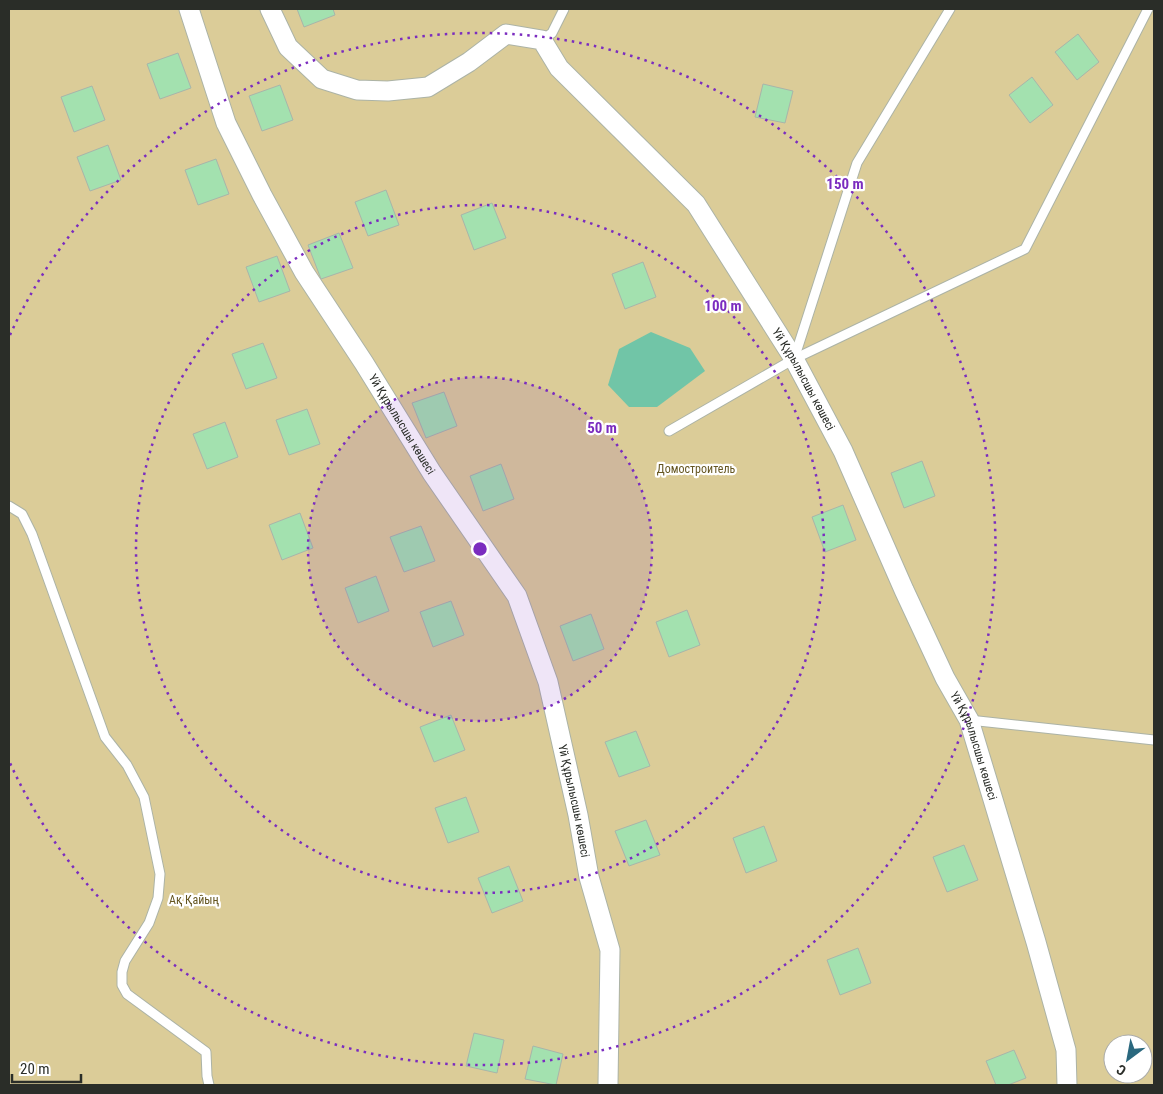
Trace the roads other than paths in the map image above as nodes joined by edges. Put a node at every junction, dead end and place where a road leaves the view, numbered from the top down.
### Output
1 (189, 9) edge
2 (270, 9) edge
3 (564, 9) edge
4 (950, 9) edge
5 (1148, 9) edge
6 (542, 40) junction
7 (794, 359) junction
8 (669, 431) dead end
9 (9, 506) edge
10 (969, 720) junction
11 (1154, 740) edge
12 (209, 1085) edge
13 (608, 1085) edge
14 (1067, 1085) edge

1 - 13 street, Үй Құрылысшы көшесі
2 - 6 street
3 - 6 lane
4 - 7 lane
5 - 7 lane
6 - 7 street, Үй Құрылысшы көшесі
7 - 8 lane
7 - 10 street, Үй Құрылысшы көшесі
9 - 12 lane
10 - 11 lane
10 - 14 street, Үй Құрылысшы көшесі

